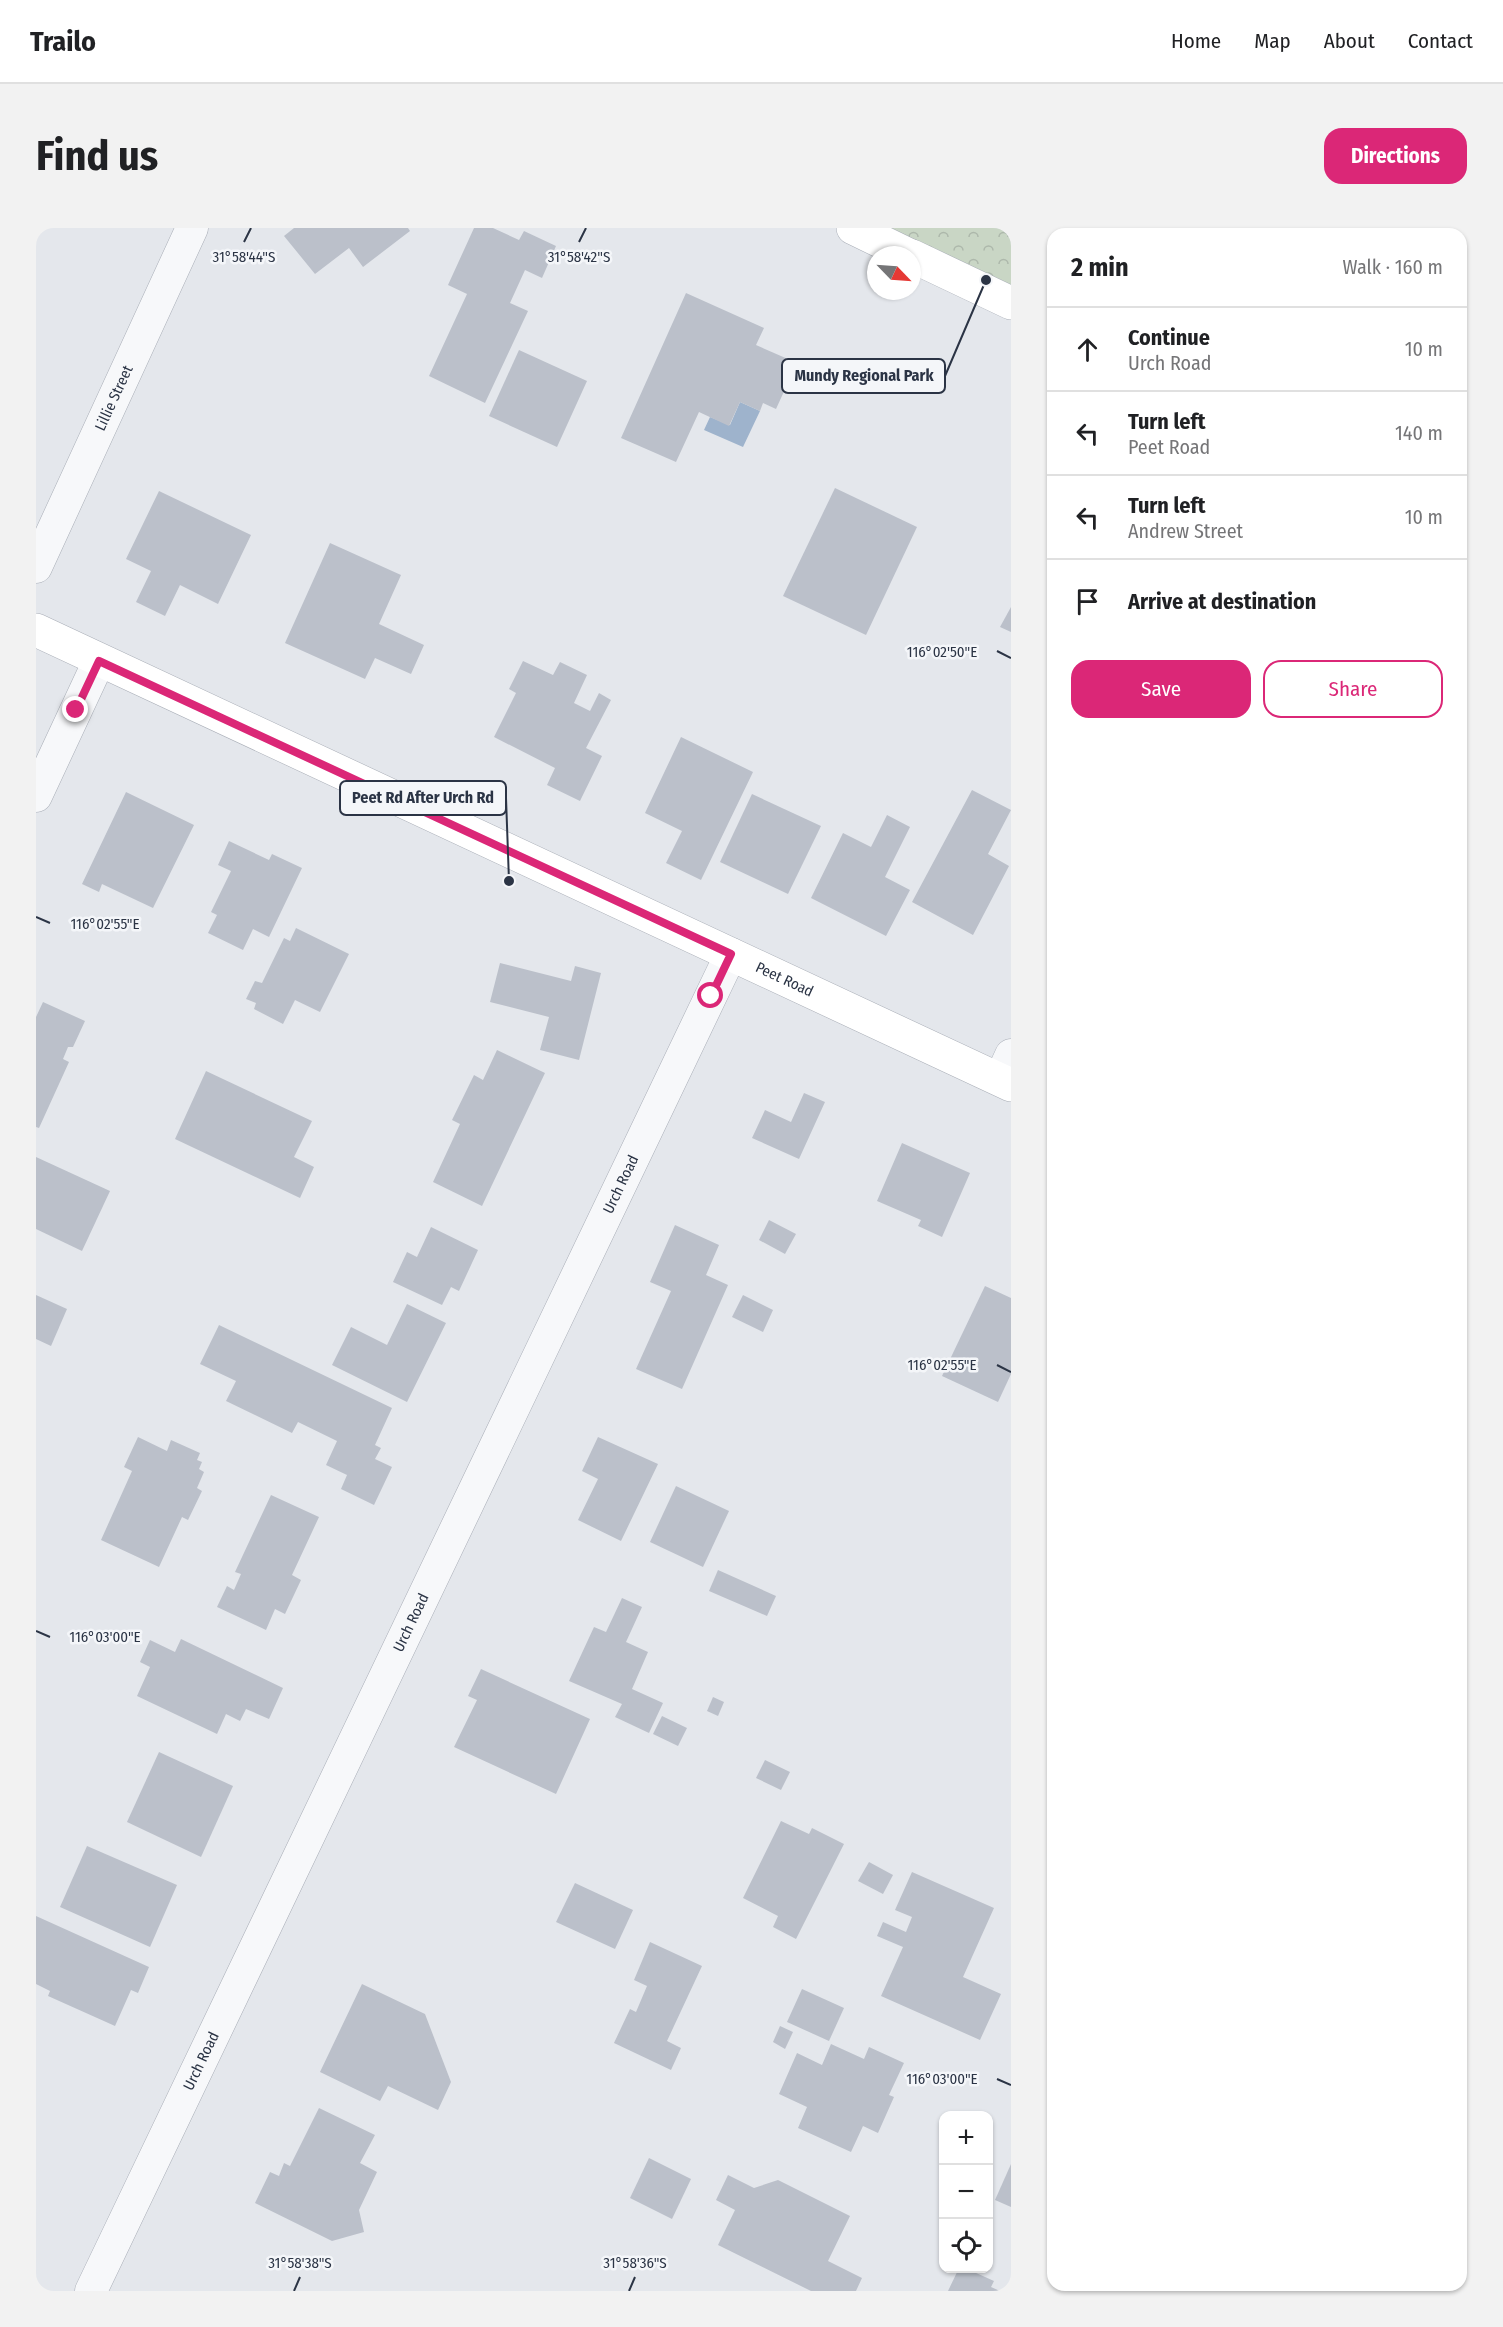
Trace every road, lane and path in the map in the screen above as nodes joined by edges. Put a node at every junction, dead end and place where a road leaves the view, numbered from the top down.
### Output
1 (192, 228) edge
2 (853, 228) edge
3 (890, 246) edge
4 (921, 261) edge
5 (1011, 303) edge
6 (36, 567) edge
7 (36, 630) edge
8 (99, 661) junction
9 (36, 796) edge
10 (731, 954) junction
11 (1007, 1073) edge
12 (91, 2291) edge

1 - 6 street, Lillie Street
2 - 3 street
4 - 5 street
7 - 8 street, Peet Road
8 - 9 street
8 - 10 street, Peet Road
10 - 11 street, Peet Road
10 - 12 street, Urch Road

